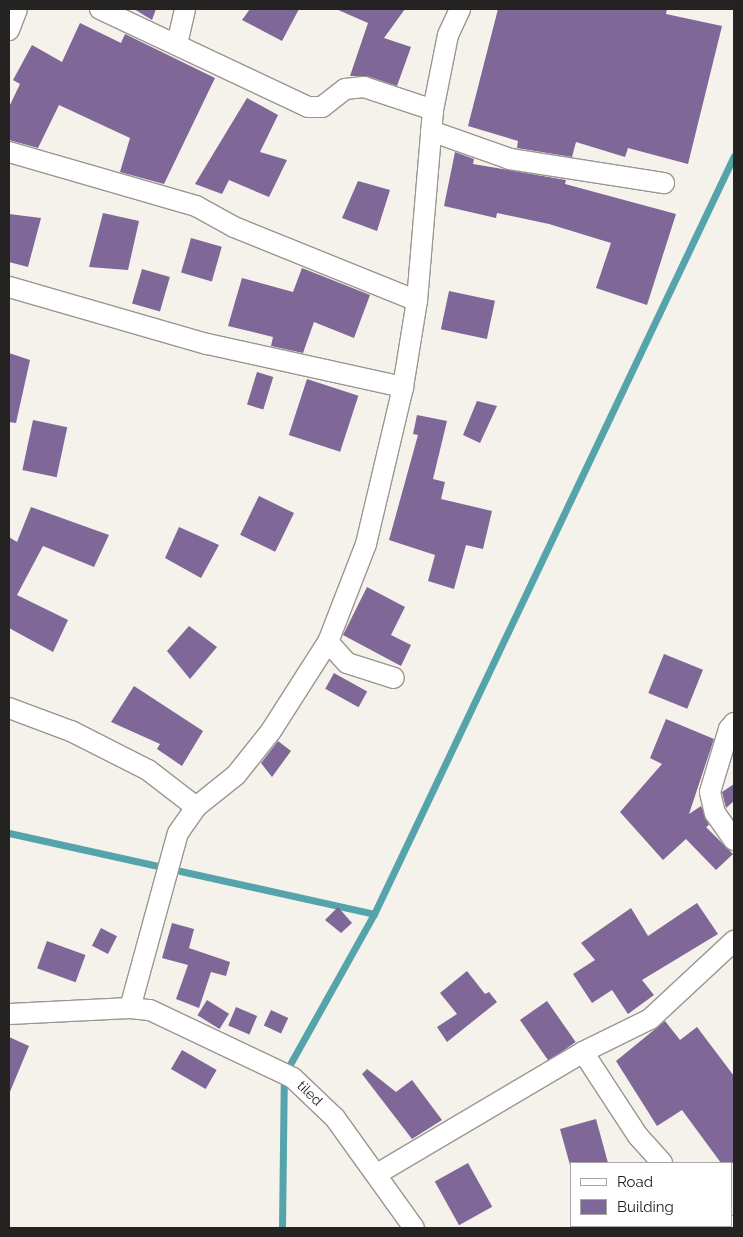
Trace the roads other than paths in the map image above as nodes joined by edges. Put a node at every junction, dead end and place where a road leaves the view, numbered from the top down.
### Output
1 (17, 9) edge
2 (100, 9) edge
3 (184, 9) edge
4 (460, 9) edge
5 (9, 30) edge
6 (177, 44) junction
7 (433, 110) junction
8 (431, 131) junction
9 (9, 152) edge
10 (664, 183) dead end
11 (9, 287) edge
12 (417, 301) junction
13 (402, 387) junction
14 (328, 642) junction
15 (394, 678) dead end
16 (9, 708) edge
17 (734, 723) edge
18 (196, 806) junction
19 (734, 840) edge
20 (734, 940) edge
21 (130, 1008) junction
22 (9, 1014) edge
23 (583, 1052) junction
24 (661, 1162) edge
25 (377, 1174) junction
26 (414, 1228) edge

1 - 5 street
2 - 6 street
3 - 6 street
4 - 7 street
6 - 7 street
7 - 8 street
8 - 10 street
8 - 12 street
9 - 12 street
11 - 13 street
12 - 13 street
13 - 14 street
14 - 15 street
14 - 18 street
16 - 18 street
17 - 19 street
18 - 21 street
20 - 23 street
21 - 22 street, tiled
21 - 25 street, tiled
23 - 24 street
23 - 25 street
25 - 26 street, tiled

